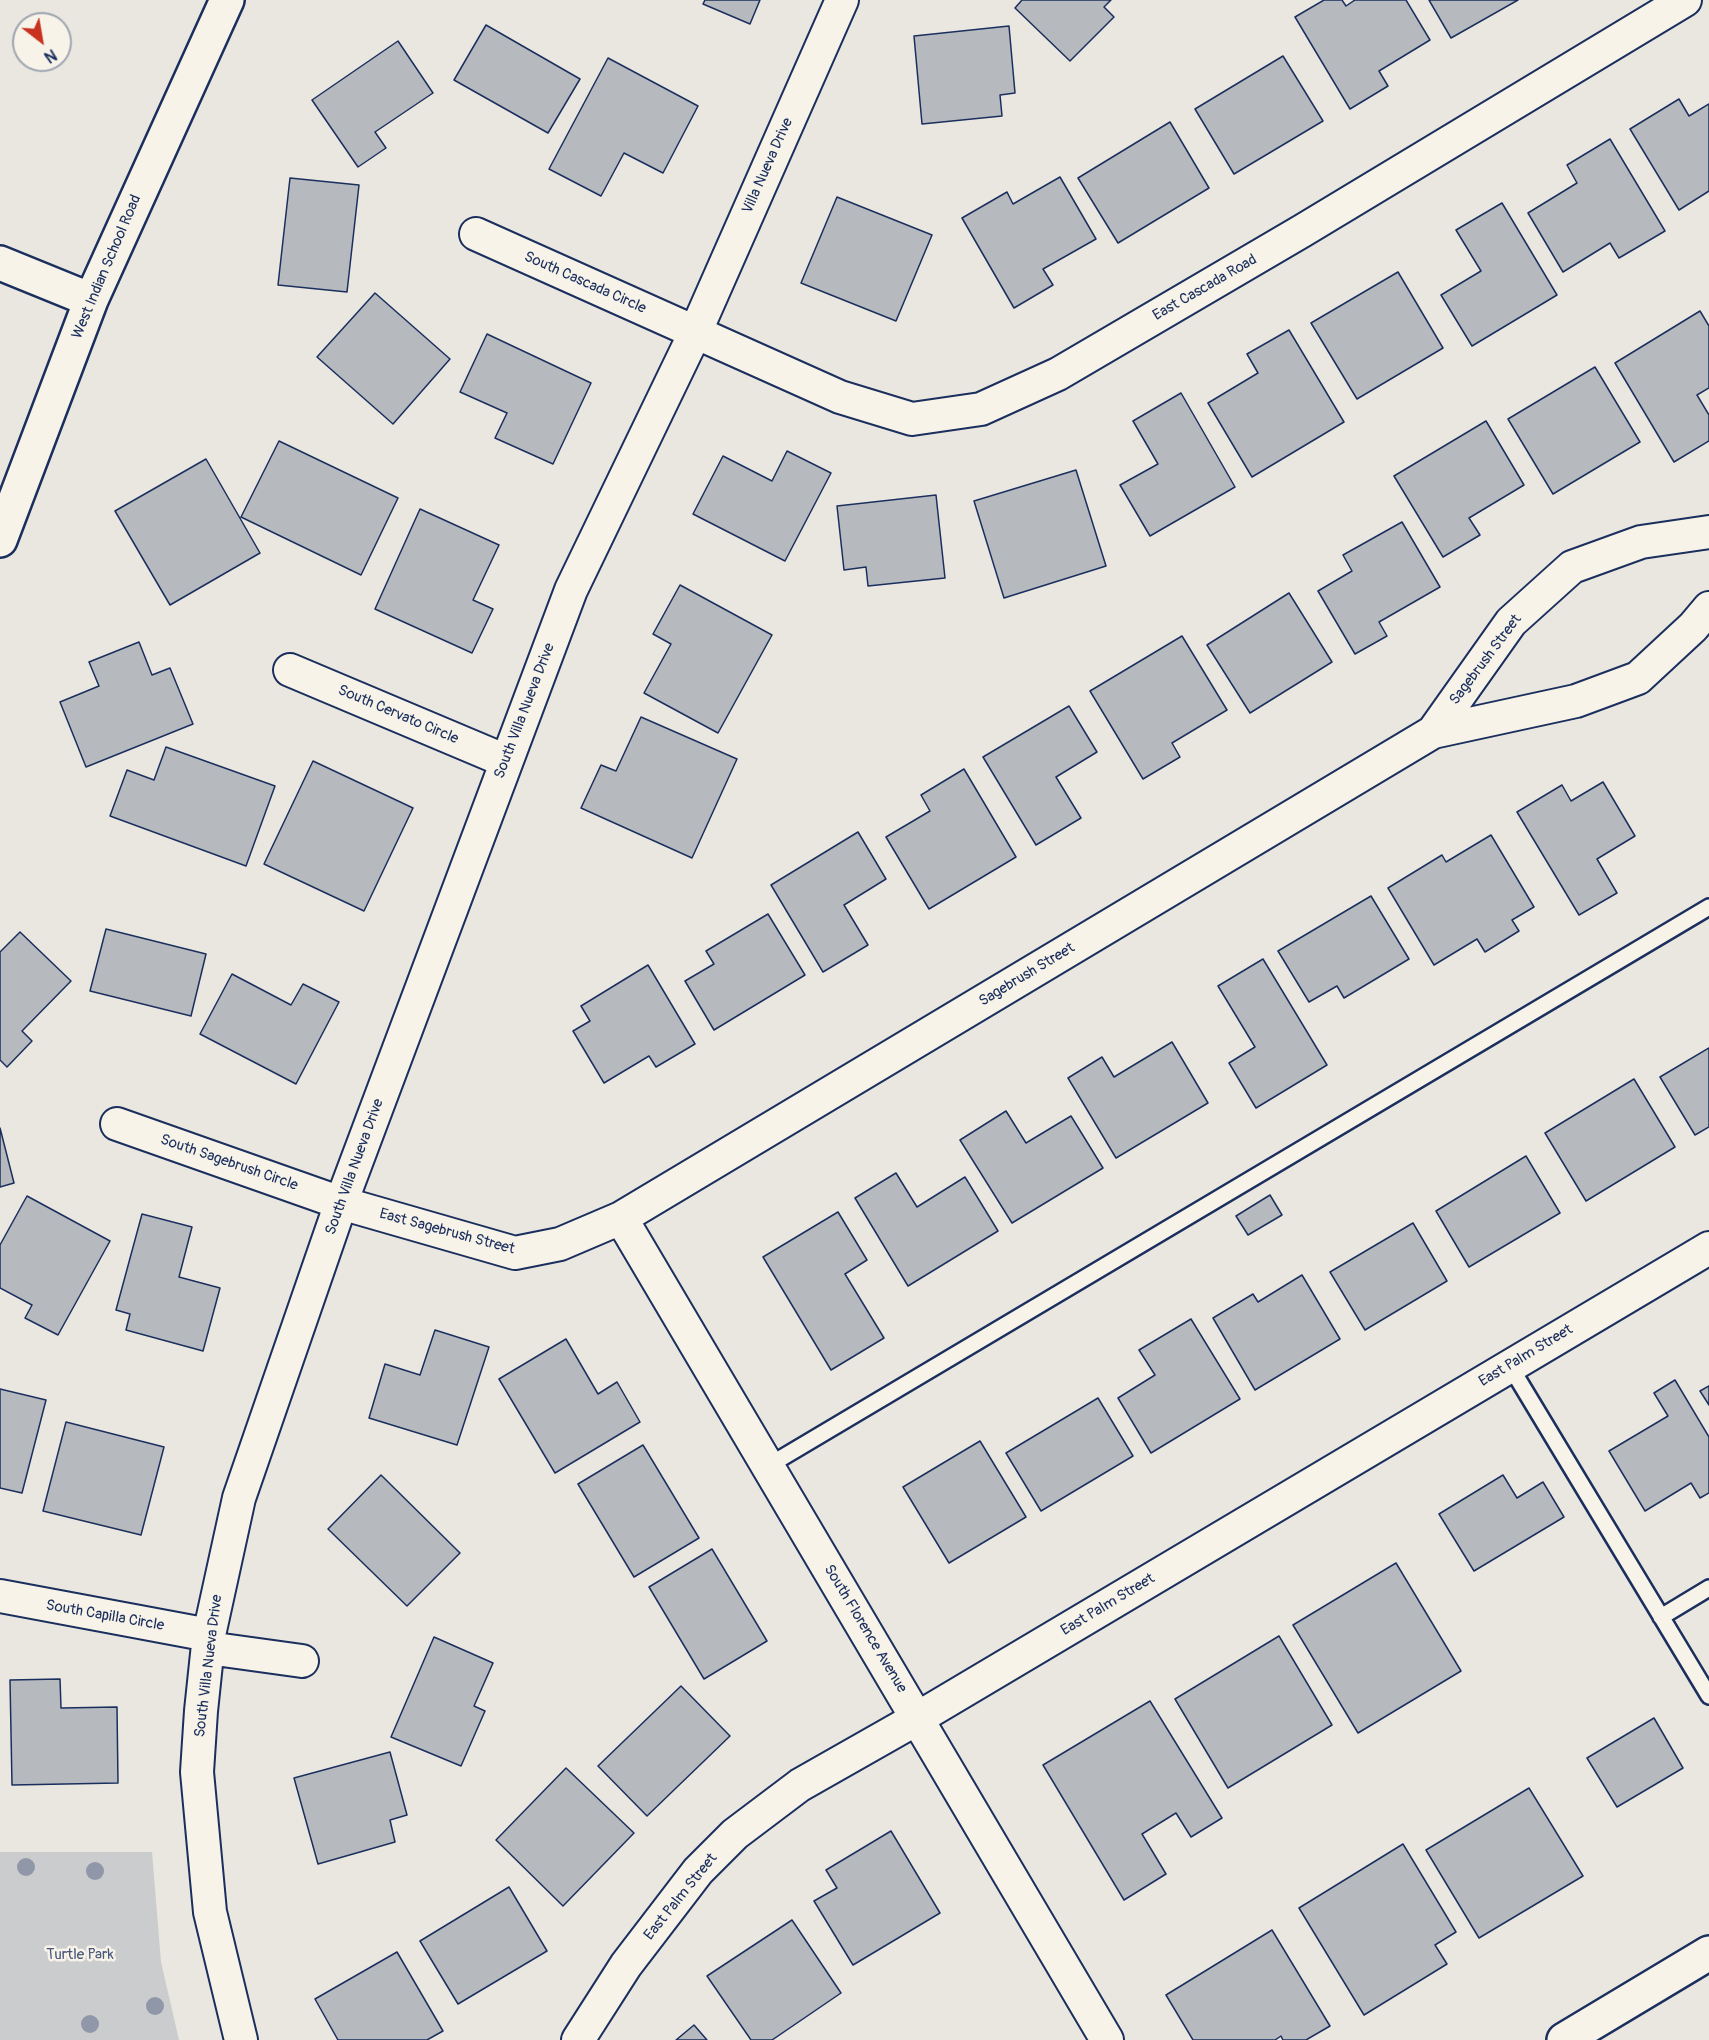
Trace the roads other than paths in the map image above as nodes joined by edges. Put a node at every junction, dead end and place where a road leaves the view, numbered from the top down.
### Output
1 (227, 0) edge
2 (842, 0) edge
3 (1685, 0) edge
4 (476, 234) dead end
5 (0, 263) edge
6 (91, 300) junction
7 (695, 333) junction
8 (1709, 532) edge
9 (0, 540) edge
10 (1709, 608) edge
11 (290, 670) dead end
12 (1433, 732) junction
13 (506, 761) junction
14 (1709, 907) edge
15 (117, 1124) dead end
16 (341, 1203) junction
17 (621, 1218) junction
18 (1709, 1248) edge
19 (1510, 1366) junction
20 (768, 1466) junction
21 (1709, 1588) edge
22 (0, 1596) edge
23 (1661, 1617) junction
24 (209, 1642) junction
25 (302, 1661) dead end
26 (1709, 1696) edge
27 (918, 1718) junction
28 (1709, 1953) edge
29 (241, 2040) edge
30 (578, 2040) edge
31 (1107, 2040) edge
32 (1564, 2040) edge

1 - 6 main road, West Indian School Road
2 - 7 street, Villa Nueva Drive
3 - 7 street, East Cascada Road
4 - 7 street, South Cascada Circle
5 - 6 main road
6 - 9 main road, West Indian School Road
7 - 13 street, South Villa Nueva Drive
8 - 12 street, Sagebrush Street
10 - 12 street, Sagebrush Street
11 - 13 street, South Cervato Circle
12 - 17 street, Sagebrush Street
13 - 16 street, South Villa Nueva Drive
14 - 20 lane
15 - 16 street, South Sagebrush Circle
16 - 17 street, East Sagebrush Street
16 - 24 street, South Villa Nueva Drive
17 - 20 street, South Florence Avenue
18 - 19 street, East Palm Street
19 - 23 lane
19 - 27 street, East Palm Street
20 - 27 street, South Florence Avenue
21 - 23 lane
22 - 24 street, South Capilla Circle
23 - 26 lane
24 - 25 street, South Capilla Circle
24 - 29 street, South Villa Nueva Drive
27 - 30 street, East Palm Street
27 - 31 street, South Florence Avenue
28 - 32 main road

